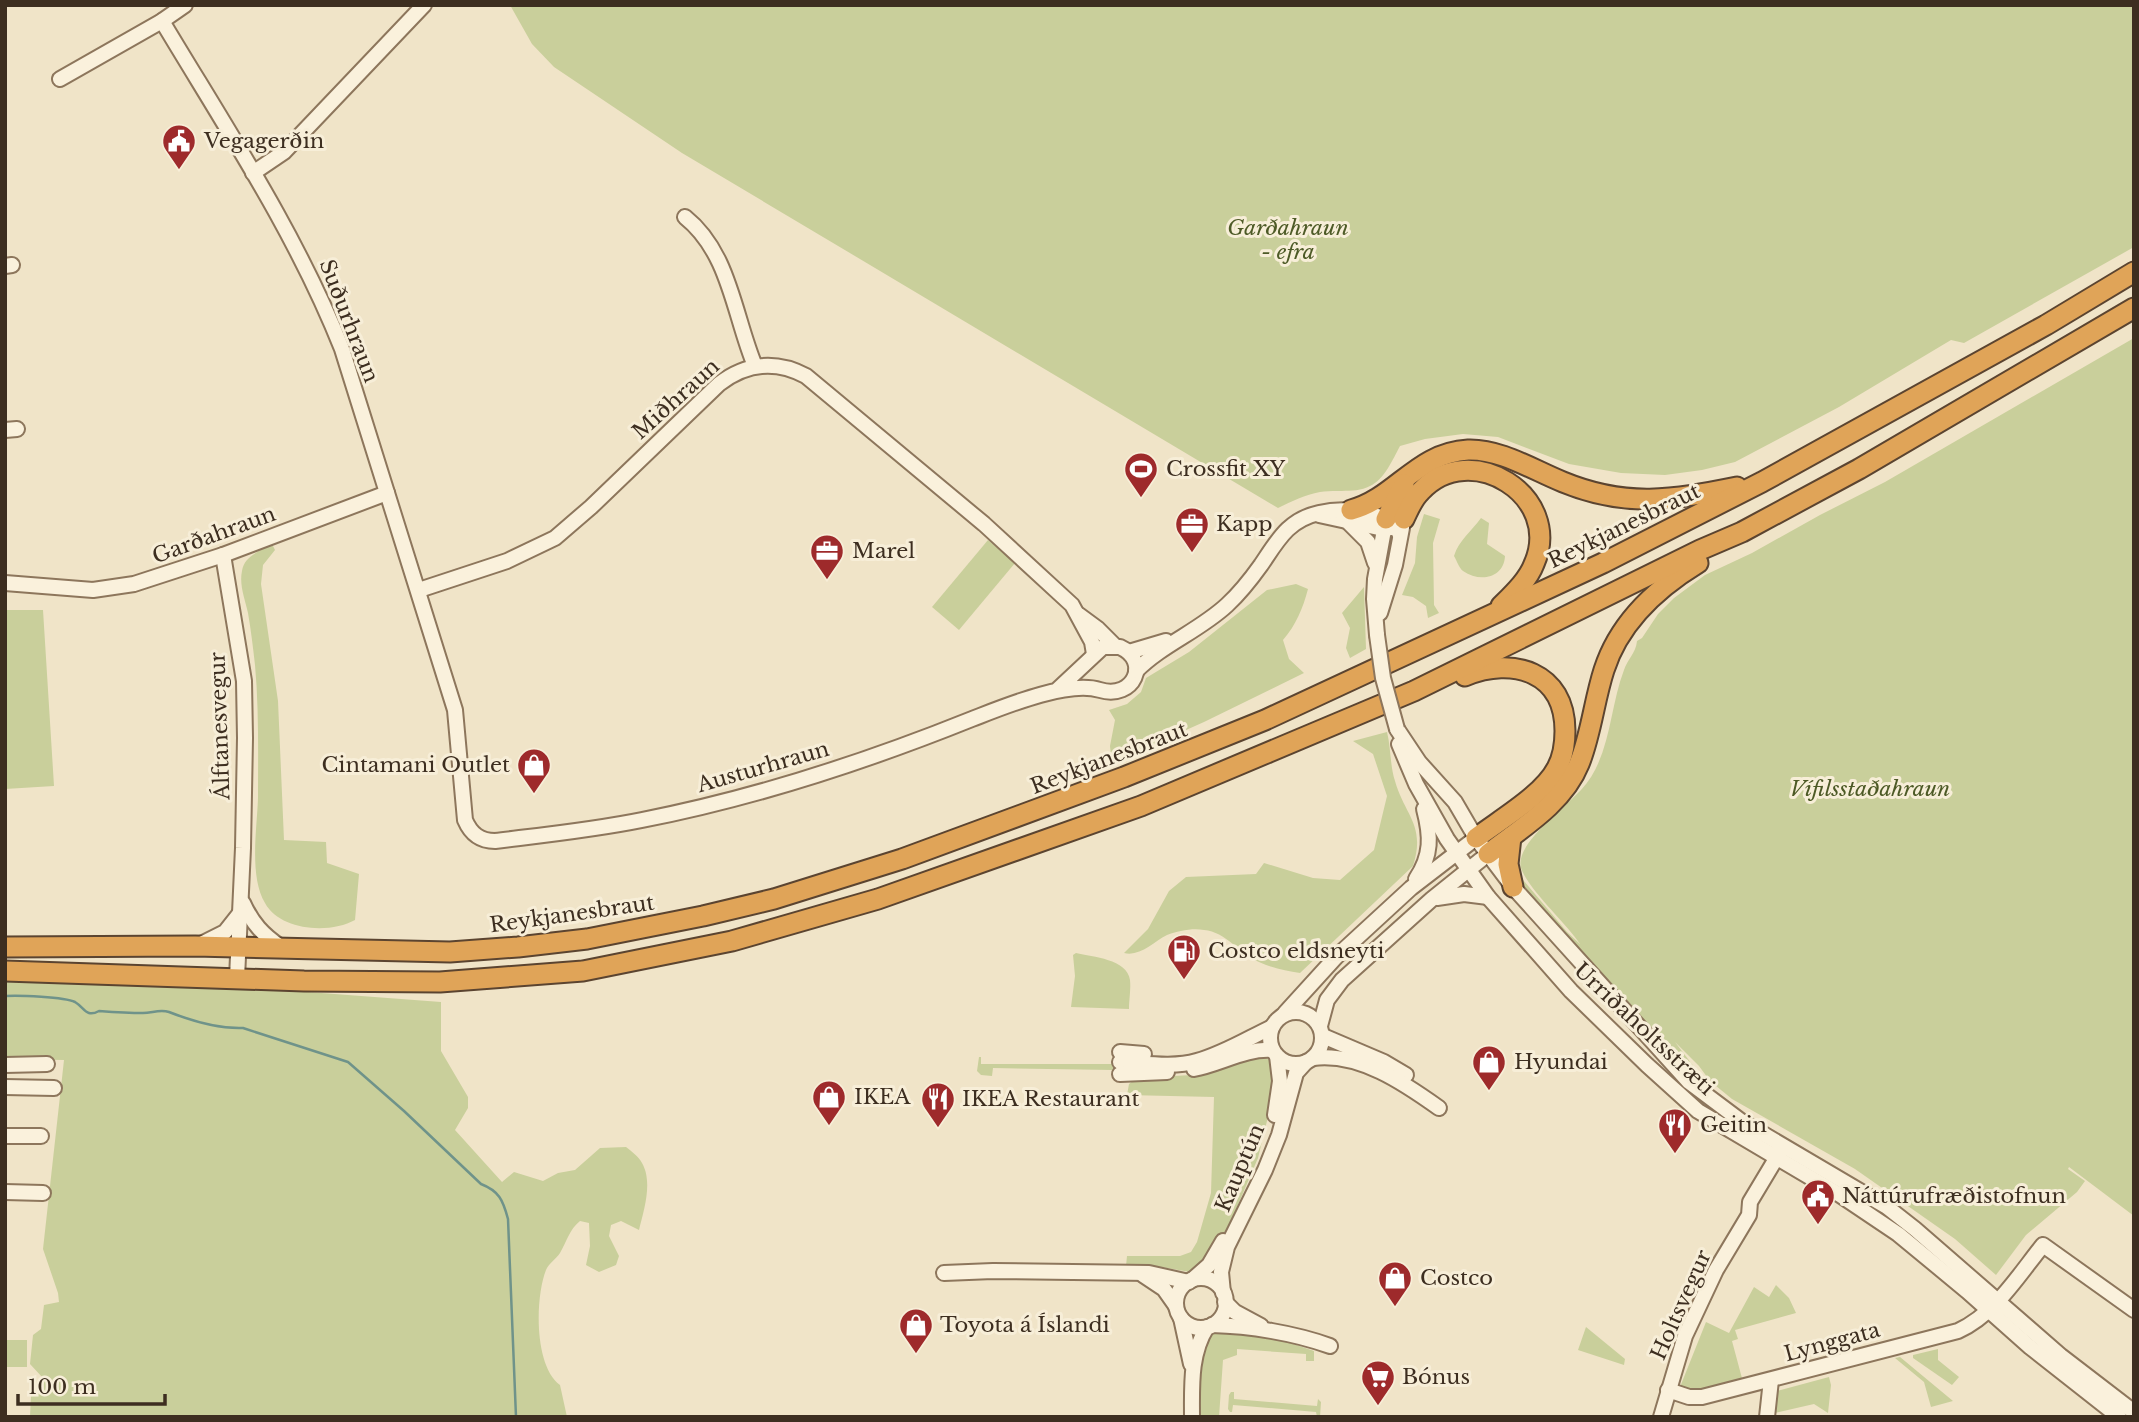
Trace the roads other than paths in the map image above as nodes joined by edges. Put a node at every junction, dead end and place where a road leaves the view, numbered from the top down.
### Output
1 (186, 5) edge
2 (424, 5) edge
3 (162, 22) junction
4 (60, 79) dead end
5 (253, 173) junction
6 (685, 217) dead end
7 (2134, 272) edge
8 (2134, 308) edge
9 (755, 366) junction
10 (1412, 472) junction
11 (1762, 482) junction
12 (387, 493) junction
13 (1348, 515) junction
14 (1394, 526) junction
15 (1742, 532) junction
16 (223, 555) junction
17 (1376, 571) junction
18 (5, 583) edge
19 (419, 590) junction
20 (1078, 614) junction
21 (1491, 615) junction
22 (1377, 630) junction
23 (1181, 636) junction
24 (1114, 645) junction
25 (1129, 652) junction
26 (1092, 656) junction
27 (1136, 671) junction
28 (1057, 690) junction
29 (1100, 690) junction
30 (1397, 729) junction
31 (1314, 734) junction
32 (1416, 784) junction
33 (1511, 836) junction
34 (1482, 846) junction
35 (1455, 853) junction
36 (1468, 869) junction
37 (1513, 887) junction
38 (1411, 888) junction
39 (1488, 897) junction
40 (1432, 899) junction
41 (241, 906) junction
42 (195, 946) junction
43 (5, 947) edge
44 (239, 947) junction
45 (283, 948) junction
46 (5, 971) edge
47 (236, 978) junction
48 (1286, 1013) junction
49 (1272, 1027) junction
50 (1321, 1031) junction
51 (1275, 1053) junction
52 (1309, 1060) junction
53 (47, 1064) dead end
54 (5, 1065) edge
55 (5, 1087) edge
56 (54, 1088) dead end
57 (5, 1136) edge
58 (41, 1136) dead end
59 (1784, 1154) junction
60 (5, 1192) edge
61 (43, 1193) dead end
62 (944, 1273) dead end
63 (1142, 1274) junction
64 (1191, 1281) junction
65 (1224, 1297) junction
66 (1993, 1305) junction
67 (2134, 1310) edge
68 (1178, 1312) junction
69 (1209, 1326) junction
70 (1268, 1330) junction
71 (1330, 1346) dead end
72 (1192, 1374) junction
73 (1771, 1380) junction
74 (1668, 1391) junction
75 (2134, 1412) edge
76 (1192, 1417) edge
77 (1661, 1417) edge
78 (1767, 1417) edge
79 (2119, 1417) edge

1 - 3 street
2 - 5 street
3 - 4 street
3 - 5 street, Suðurhraun
5 - 12 street, Suðurhraun
6 - 9 street
7 - 11 highway, Reykjanesbraut
8 - 15 highway
9 - 19 street, Miðhraun
9 - 20 street, Miðhraun
10 - 11 highway
10 - 13 highway
10 - 14 highway
11 - 21 highway, Reykjanesbraut
12 - 16 street, Garðahraun
12 - 19 street
13 - 14 street, Austurhraun
13 - 17 street
13 - 23 street, Austurhraun
14 - 17 street
14 - 21 highway
14 - 22 street
15 - 31 highway
15 - 33 highway
16 - 18 street, Garðahraun
16 - 41 street, Álftanesvegur
17 - 22 street
19 - 28 street, Austurhraun
20 - 24 street, Miðhraun
20 - 26 street, Miðhraun
21 - 45 highway, Reykjanesbraut
22 - 30 street, bridge
23 - 25 street, Austurhraun
23 - 27 street, Austurhraun
24 - 25 street
24 - 26 street, Austurhraun
25 - 27 street
26 - 28 street, Austurhraun
26 - 29 street
27 - 29 street, Austurhraun
28 - 29 street, Austurhraun
30 - 32 street
30 - 34 street
31 - 34 highway
31 - 47 highway
32 - 35 street
32 - 38 street
33 - 34 highway
33 - 37 highway
34 - 35 street
34 - 36 street, Kauptún
34 - 37 street, Urriðaholtsstræti
35 - 36 street
35 - 38 street
36 - 39 street, Urriðaholtsstræti
36 - 40 street, Kauptún
37 - 59 street, Urriðaholtsstræti
38 - 48 street
39 - 40 street
39 - 59 street, Urriðaholtsstræti
40 - 50 street, Kauptún
41 - 42 street
41 - 44 street, Álftanesvegur
41 - 45 street
42 - 43 highway, Reykjanesbraut
42 - 44 highway, Reykjanesbraut
44 - 45 highway, Reykjanesbraut
44 - 47 street, Álftanesvegur
46 - 47 highway
48 - 49 street
48 - 50 street
49 - 51 street, Kauptún
49 - 51 street
50 - 52 street, Kauptún
50 - 52 street
51 - 52 street
51 - 64 street, Kauptún
52 - 65 street, Kauptún
53 - 54 street
55 - 56 street
57 - 58 street
59 - 66 street, Urriðaholtsstræti
59 - 74 street, Holtsvegur
60 - 61 street
62 - 63 street
63 - 64 street
63 - 68 street
64 - 65 street
64 - 68 street, Kauptún
65 - 69 street, Kauptún
65 - 70 street
66 - 67 street
66 - 73 street, Lynggata
66 - 75 street, Urriðaholtsstræti
66 - 79 street, Urriðaholtsstræti
68 - 69 street
68 - 72 street, Kauptún
69 - 70 street
69 - 72 street, Kauptún
70 - 71 street
72 - 76 street, Kauptún
73 - 74 street, Lynggata
73 - 78 street
74 - 77 street, Holtsvegur

